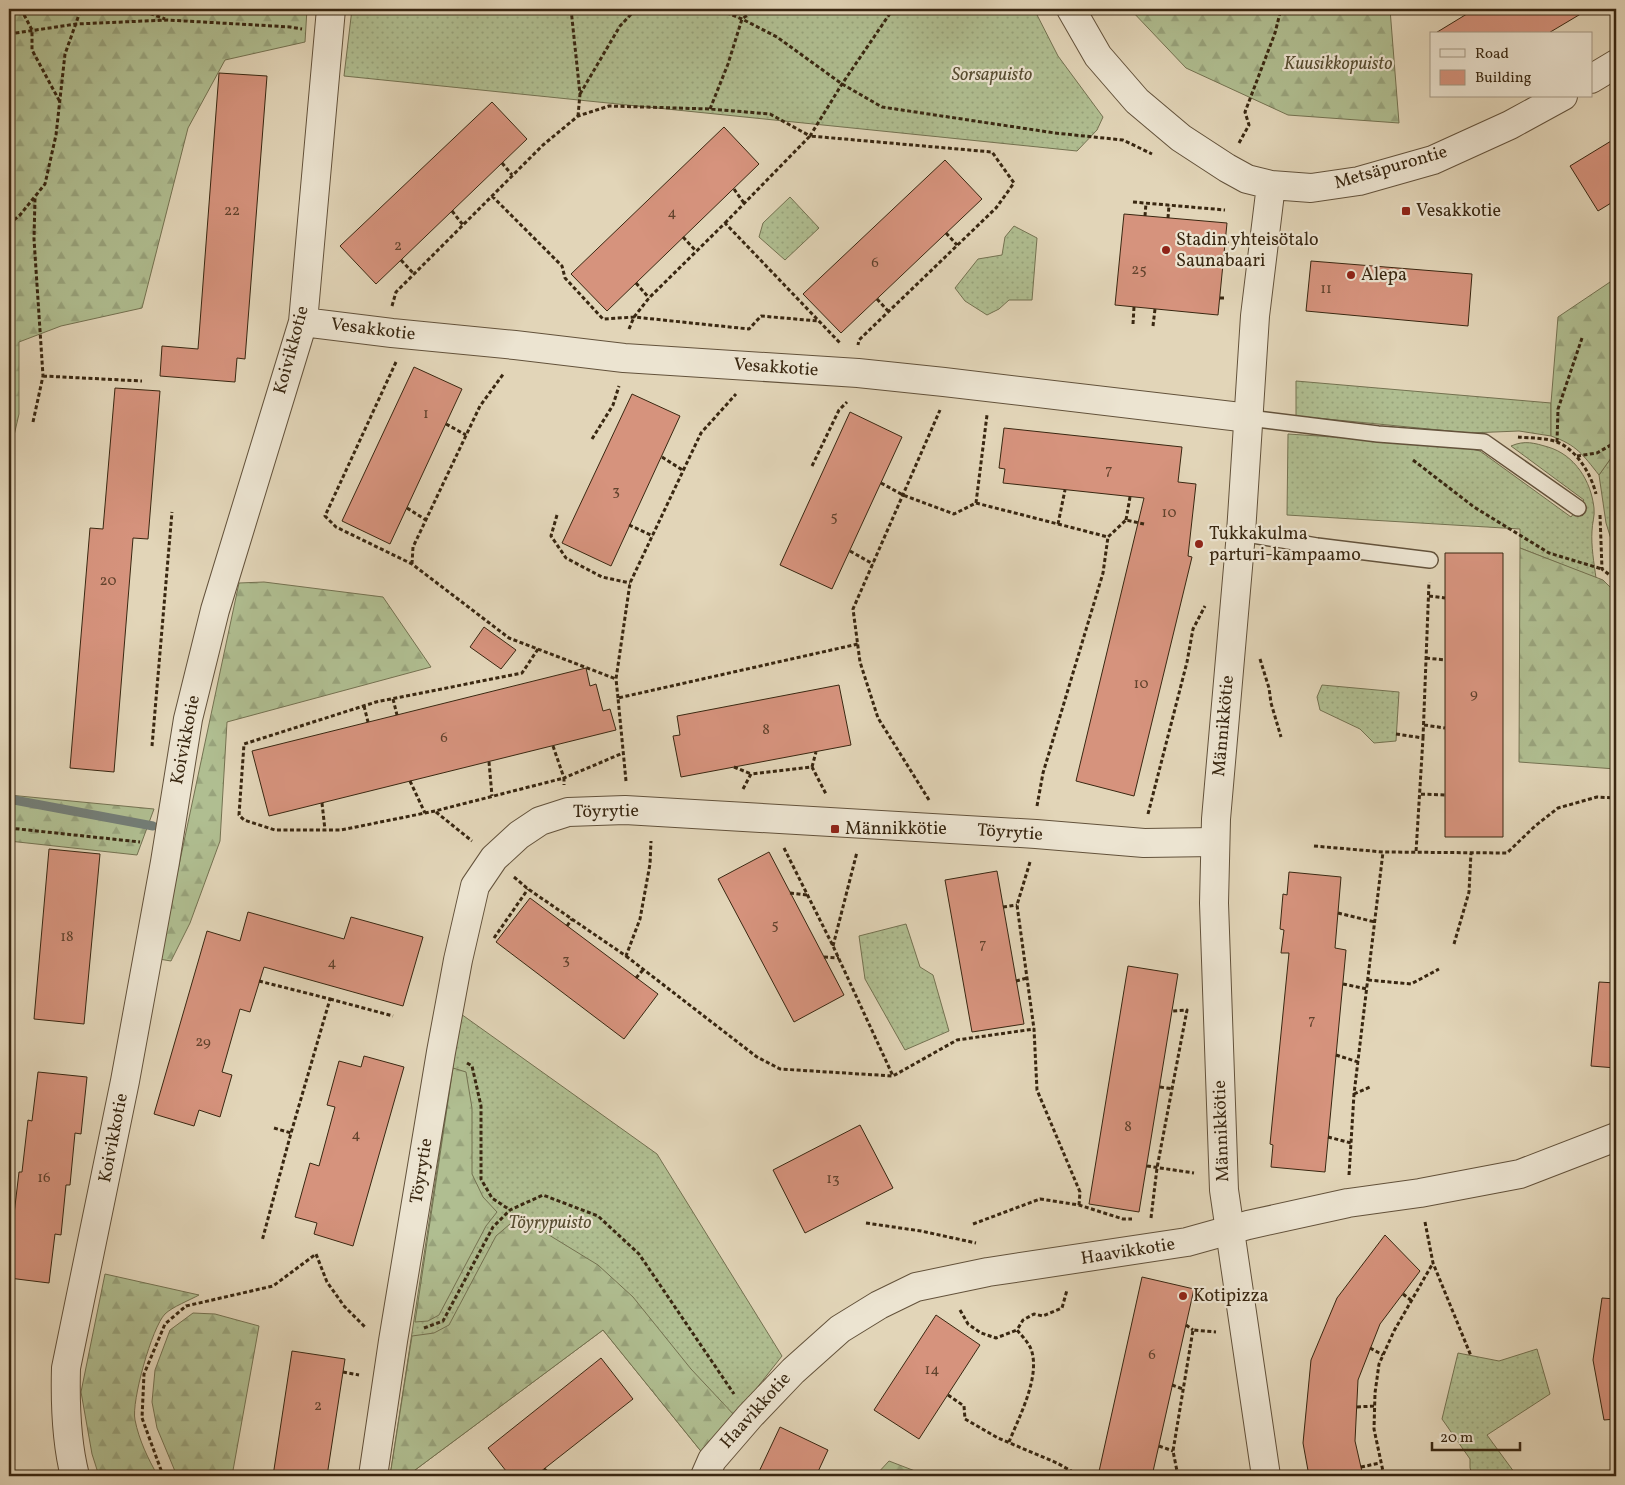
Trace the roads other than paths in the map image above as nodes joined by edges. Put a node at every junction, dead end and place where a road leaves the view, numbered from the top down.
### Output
1 (1071, 9) edge
2 (330, 20) edge
3 (1616, 64) edge
4 (1592, 78) edge
5 (1559, 98) edge
6 (1271, 185) junction
7 (303, 322) junction
8 (1249, 418) junction
9 (1578, 508) dead end
10 (1241, 533) junction
11 (1430, 560) road end
12 (1215, 842) junction
13 (1616, 1137) edge
14 (1231, 1230) junction
15 (76, 1476) edge
16 (373, 1476) edge
17 (705, 1476) edge
18 (1266, 1476) edge

1 - 6 street, Metsäpurontie
2 - 7 street, Koivikkotie
3 - 4 street
5 - 6 street, Metsäpurontie
6 - 8 street, Männikkötie
7 - 8 street, Vesakkotie
7 - 15 street, Koivikkotie
8 - 9 lane
8 - 10 street, Männikkötie
10 - 11 lane
10 - 12 street, Männikkötie
12 - 14 street, Männikkötie
12 - 16 street, Töyrytie
13 - 14 street, Haavikkotie
14 - 17 street, Haavikkotie
14 - 18 street, Männikkötie

